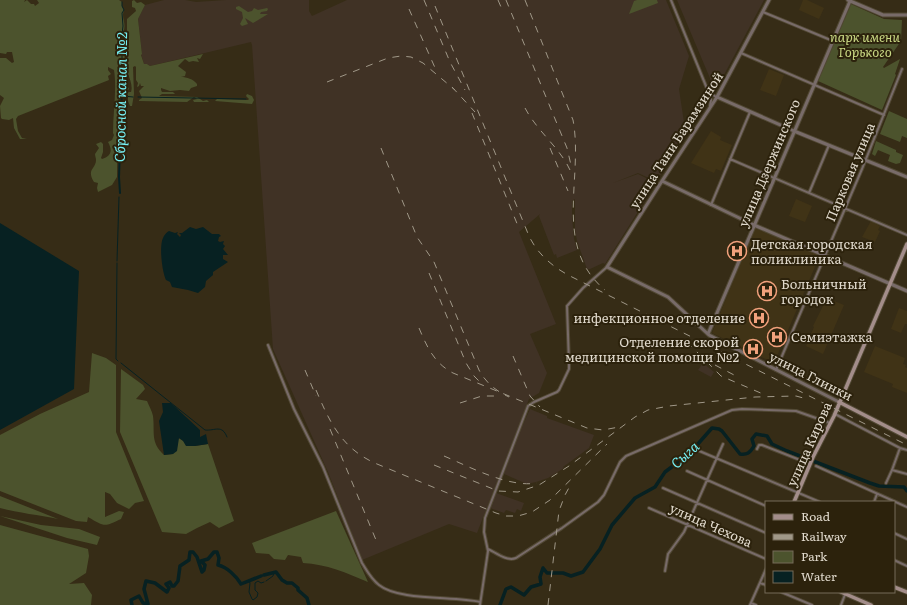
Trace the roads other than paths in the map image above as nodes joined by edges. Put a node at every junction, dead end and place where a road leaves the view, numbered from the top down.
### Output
1 (671, 0) edge
2 (769, 0) edge
3 (849, 0) edge
4 (763, 12) junction
5 (907, 15) edge
6 (833, 41) junction
7 (741, 53) junction
8 (902, 69) dead end
9 (814, 84) junction
10 (708, 91) junction
11 (717, 97) junction
12 (710, 110) junction
13 (750, 112) junction
14 (884, 115) junction
15 (794, 131) junction
16 (829, 145) junction
17 (730, 159) junction
18 (865, 160) junction
19 (907, 177) edge
20 (774, 178) junction
21 (662, 181) junction
22 (809, 193) junction
23 (711, 205) junction
24 (844, 209) junction
25 (754, 225) junction
26 (907, 235) edge
27 (907, 244) edge
28 (907, 250) edge
29 (824, 256) junction
30 (607, 267) junction
31 (890, 284) junction
32 (907, 292) edge
33 (708, 334) junction
34 (268, 345) dead end
35 (776, 370) junction
36 (839, 402) junction
37 (834, 414) junction
38 (830, 423) junction
39 (907, 437) edge
40 (723, 444) dead end
41 (900, 448) junction
42 (757, 449) dead end
43 (697, 450) dead end
44 (907, 450) edge
45 (716, 458) junction
46 (810, 464) junction
47 (816, 466) dead end
48 (892, 470) junction
49 (687, 471) dead end
50 (907, 474) edge
51 (707, 480) junction
52 (886, 483) dead end
53 (663, 488) dead end
54 (798, 493) junction
55 (877, 494) junction
56 (794, 501) edge
57 (818, 501) edge
58 (874, 501) edge
59 (893, 501) edge
60 (895, 502) edge
61 (697, 503) junction
62 (765, 506) edge
63 (907, 507) edge
64 (649, 508) dead end
65 (687, 525) junction
66 (765, 533) edge
67 (895, 533) edge
68 (907, 538) edge
69 (488, 549) junction
70 (765, 559) edge
71 (895, 560) edge
72 (907, 566) edge
73 (665, 571) dead end
74 (765, 571) edge
75 (760, 583) junction
76 (765, 586) edge
77 (895, 587) edge
78 (907, 592) edge
79 (783, 593) edge
80 (846, 593) edge
81 (480, 604) edge
82 (751, 604) edge
83 (756, 605) edge
84 (812, 605) edge
85 (841, 605) edge
86 (871, 605) edge

1 - 10 street
2 - 4 street, улица Тани Барамзиной
3 - 5 street
3 - 6 street, улица Дзержинского
4 - 6 street
4 - 7 street, улица Тани Барамзиной
6 - 9 street, улица Дзержинского
7 - 9 street
7 - 11 street, улица Тани Барамзиной
8 - 14 street, Парковая улица
9 - 14 street
9 - 15 street, улица Дзержинского
10 - 11 street
10 - 12 street
11 - 12 street, улица Тани Барамзиной
11 - 13 street
12 - 21 street, улица Тани Барамзиной
13 - 15 street
13 - 17 street
14 - 18 street, Парковая улица
15 - 16 street
15 - 20 street, улица Дзержинского
16 - 18 street
16 - 22 street
17 - 20 street
17 - 23 street
18 - 19 street
18 - 24 street, Парковая улица
20 - 22 street
20 - 25 street, улица Дзержинского
21 - 23 street
21 - 30 street, улица Тани Барамзиной
22 - 24 street
23 - 25 street
24 - 26 street
24 - 29 street, Парковая улица
25 - 29 street
25 - 33 street, улица Дзержинского
27 - 31 main road, улица Кирова
28 - 31 main road, улица Кирова
29 - 31 street
29 - 35 street, Парковая улица
30 - 33 street, улица Глинки
30 - 69 street
31 - 32 street
31 - 36 main road, улица Кирова
33 - 35 street, улица Глинки
34 - 81 street
35 - 36 street, улица Глинки
36 - 37 main road, улица Кирова
36 - 39 main road, улица Глинки
37 - 38 main road, улица Кирова
37 - 41 street
38 - 46 main road, улица Кирова
38 - 69 street
40 - 45 street
41 - 44 street
41 - 48 street
42 - 46 street
43 - 45 street
45 - 51 street
45 - 54 street
46 - 54 main road, улица Кирова
47 - 55 street
48 - 50 street
48 - 52 street
49 - 51 street
51 - 61 street
51 - 62 street
53 - 61 street
54 - 56 main road, улица Кирова
54 - 57 street
55 - 58 street
55 - 59 street
60 - 63 street
61 - 65 street
61 - 66 street
64 - 65 street, улица Чехова
65 - 70 street, улица Чехова
65 - 73 street
67 - 68 street
69 - 81 street
71 - 72 street
74 - 75 street
75 - 76 street
75 - 82 street
77 - 78 main road
79 - 84 street
80 - 85 street
80 - 86 main road
82 - 83 street

